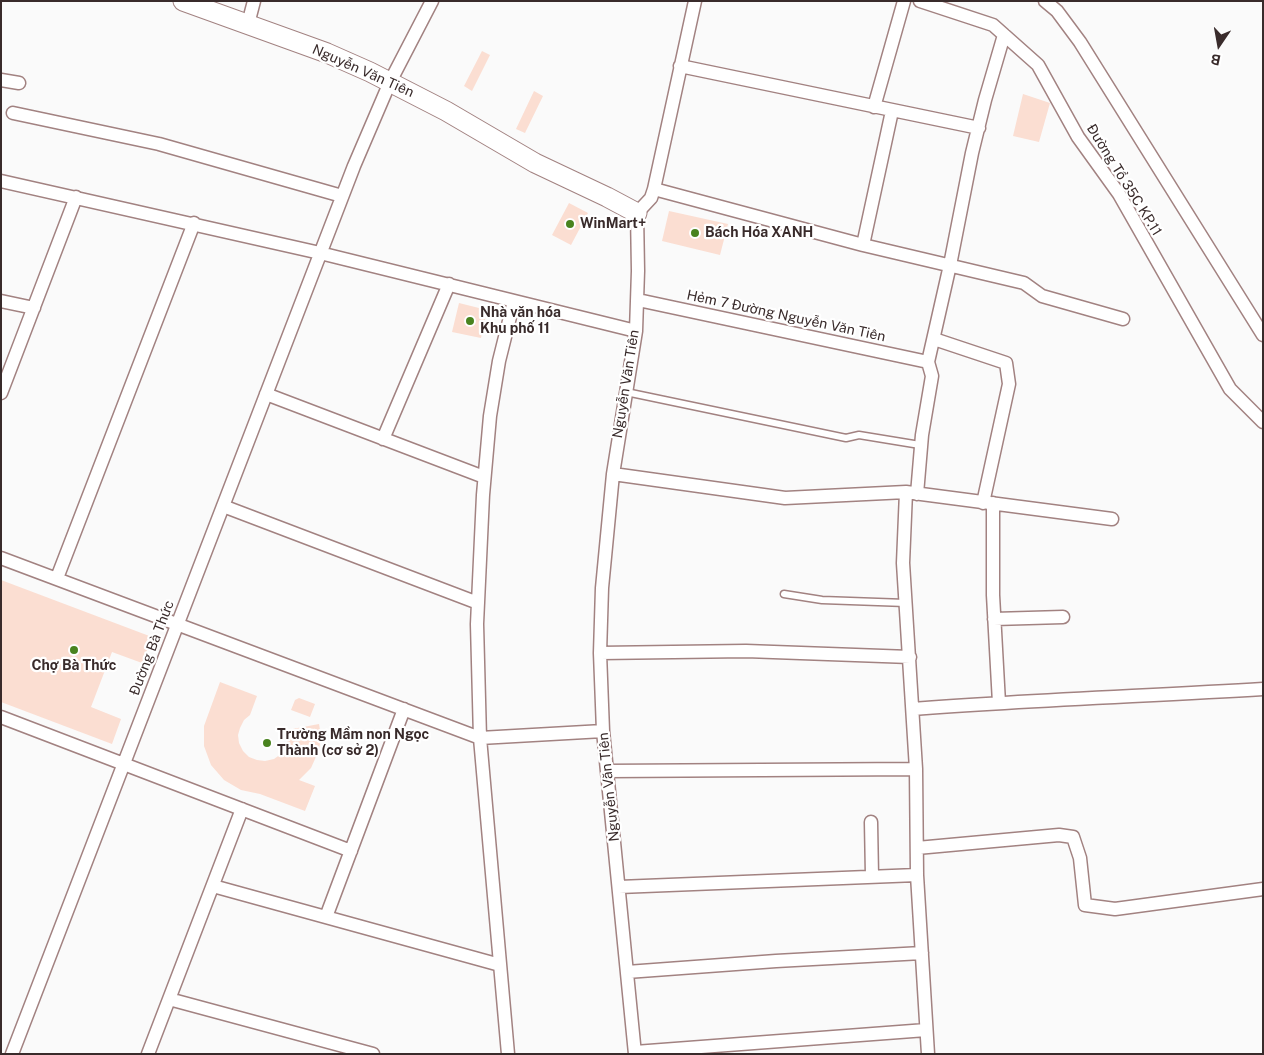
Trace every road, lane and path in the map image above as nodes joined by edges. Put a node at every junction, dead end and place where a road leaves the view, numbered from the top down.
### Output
1 (183, 1) edge
2 (254, 1) edge
3 (432, 1) edge
4 (695, 1) edge
5 (904, 1) edge
6 (920, 1) edge
7 (1045, 1) edge
8 (248, 24) junction
9 (1004, 35) junction
10 (680, 66) junction
11 (1, 80) edge
12 (390, 82) junction
13 (19, 83) dead end
14 (874, 107) junction
15 (892, 111) junction
16 (13, 114) dead end
17 (979, 128) junction
18 (1, 181) edge
19 (654, 189) junction
20 (342, 196) junction
21 (76, 197) junction
22 (637, 213) junction
23 (194, 224) junction
24 (863, 244) junction
25 (320, 253) junction
26 (950, 265) junction
27 (449, 284) junction
28 (638, 300) junction
29 (1, 301) edge
30 (514, 301) junction
31 (34, 308) junction
32 (1123, 319) dead end
33 (636, 331) junction
34 (1263, 336) edge
35 (934, 339) junction
36 (928, 362) junction
37 (626, 392) junction
38 (1, 393) edge
39 (266, 394) junction
40 (1263, 422) edge
41 (383, 439) junction
42 (920, 446) junction
43 (612, 474) junction
44 (484, 477) junction
45 (911, 493) junction
46 (988, 503) junction
47 (223, 506) junction
48 (1112, 519) dead end
49 (1, 558) edge
50 (57, 578) junction
51 (784, 594) dead end
52 (478, 603) junction
53 (906, 603) junction
54 (1063, 617) dead end
55 (994, 619) junction
56 (178, 624) junction
57 (600, 653) junction
58 (910, 657) junction
59 (1263, 690) edge
60 (999, 703) junction
61 (404, 709) junction
62 (913, 710) junction
63 (2, 722) edge
64 (603, 731) junction
65 (480, 738) junction
66 (124, 764) junction
67 (916, 769) junction
68 (607, 771) junction
69 (242, 809) junction
70 (871, 822) dead end
71 (916, 848) junction
72 (351, 851) junction
73 (917, 875) junction
74 (872, 876) junction
75 (213, 886) junction
76 (619, 887) junction
77 (1263, 889) edge
78 (326, 917) junction
79 (922, 953) junction
80 (500, 965) junction
81 (627, 972) junction
82 (169, 999) junction
83 (926, 1030) junction
84 (635, 1053) edge
85 (12, 1054) edge
86 (148, 1054) edge
87 (373, 1054) edge
88 (508, 1054) edge
89 (928, 1054) edge

1 - 8 street, Nguyễn Văn Tiên
2 - 8 street
3 - 12 street, Đường Bà Thức
4 - 10 street
5 - 14 street
6 - 9 street, Đường Tổ 35C KP.11
7 - 34 street
8 - 12 street, Nguyễn Văn Tiên
9 - 17 street
9 - 40 street, Đường Tổ 35C KP.11
10 - 14 street
10 - 19 street
11 - 13 street
12 - 20 street, Đường Bà Thức
12 - 22 street, Nguyễn Văn Tiên
14 - 15 street
15 - 17 street
15 - 24 street
16 - 20 street
17 - 26 street
18 - 21 street
19 - 22 street
19 - 24 street
20 - 25 street, Đường Bà Thức
21 - 23 street
21 - 31 street
22 - 28 street, Nguyễn Văn Tiên
23 - 25 street
23 - 50 street
24 - 26 street
25 - 27 street
25 - 39 street, Đường Bà Thức
26 - 32 street
26 - 35 street
27 - 30 street
27 - 41 street
28 - 33 street, Nguyễn Văn Tiên
28 - 36 street, Hẻm 7 Đường Nguyễn Văn Tiên
29 - 31 street
30 - 33 street
30 - 44 street
31 - 38 street
33 - 37 street, Nguyễn Văn Tiên
35 - 36 street
35 - 46 street
36 - 42 street
37 - 42 lane
37 - 43 street, Nguyễn Văn Tiên
39 - 41 street
39 - 47 street, Đường Bà Thức
41 - 44 street
42 - 45 street
43 - 45 street
43 - 57 street, Nguyễn Văn Tiên
44 - 52 street
45 - 46 street
45 - 53 street
46 - 48 street
46 - 55 street
47 - 52 street
47 - 56 street, Đường Bà Thức
49 - 50 street
50 - 56 street
51 - 53 lane
52 - 65 street
53 - 58 street
54 - 55 street
55 - 60 street
56 - 61 street
56 - 66 street, Đường Bà Thức
57 - 58 street
57 - 64 street, Nguyễn Văn Tiên
58 - 62 street
59 - 60 street
60 - 62 street
61 - 65 street
61 - 72 street
62 - 67 street
63 - 66 street
64 - 65 street
64 - 68 street, Nguyễn Văn Tiên
65 - 80 street
66 - 69 street
66 - 85 street, Đường Bà Thức
67 - 68 street
67 - 71 street
68 - 76 street, Nguyễn Văn Tiên
69 - 72 street
69 - 75 street
70 - 74 street
71 - 73 street
71 - 77 street
72 - 78 street
73 - 74 street
73 - 79 street
74 - 76 street
75 - 78 street
75 - 82 street
76 - 81 street, Nguyễn Văn Tiên
78 - 80 street
79 - 81 street
79 - 83 street
80 - 88 street
81 - 84 street, Nguyễn Văn Tiên
82 - 86 street
82 - 87 street
83 - 84 street
83 - 89 street

